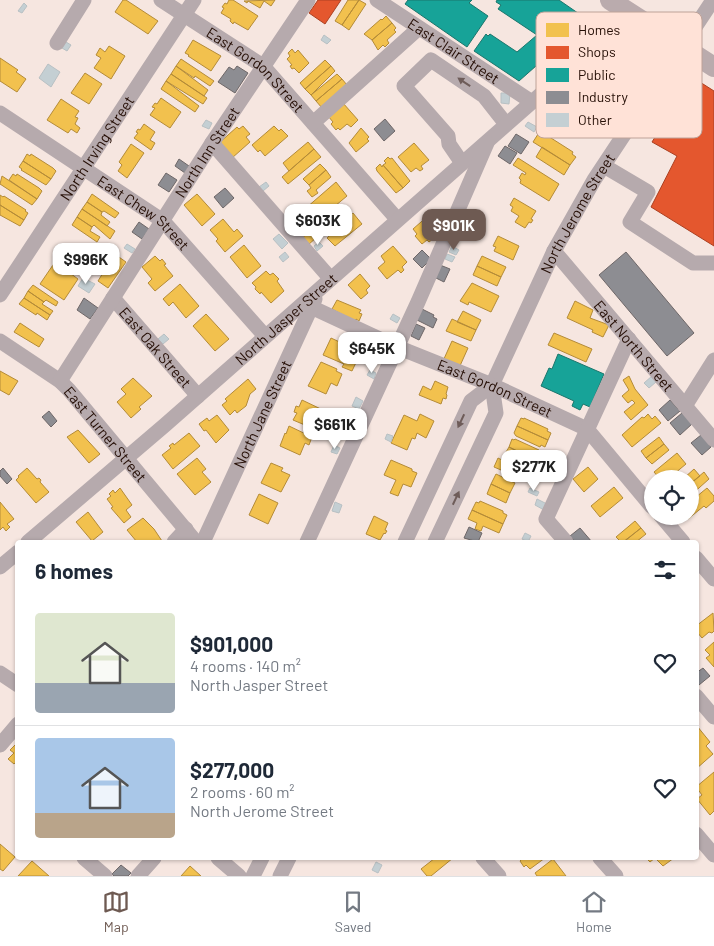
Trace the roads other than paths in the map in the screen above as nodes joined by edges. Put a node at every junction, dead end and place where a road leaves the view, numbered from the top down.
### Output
1 (84, 0) edge
2 (161, 0) edge
3 (194, 0) edge
4 (308, 0) edge
5 (377, 0) edge
6 (610, 0) edge
7 (712, 0) edge
8 (629, 12) edge
9 (184, 15) junction
10 (702, 15) edge
11 (419, 28) junction
12 (57, 43) dead end
13 (702, 59) edge
14 (263, 66) junction
15 (714, 67) edge
16 (536, 98) edge
17 (532, 102) junction
18 (1, 115) edge
19 (503, 119) junction
20 (313, 123) junction
21 (622, 138) edge
22 (489, 140) junction
23 (212, 144) junction
24 (458, 157) junction
25 (604, 166) junction
26 (83, 168) junction
27 (397, 219) junction
28 (163, 221) junction
29 (554, 250) junction
30 (714, 263) edge
31 (326, 282) junction
32 (0, 295) edge
33 (114, 298) junction
34 (311, 307) junction
35 (265, 336) junction
36 (629, 339) junction
37 (0, 341) edge
38 (397, 347) junction
39 (714, 360) edge
40 (60, 381) junction
41 (492, 385) junction
42 (198, 396) junction
43 (685, 406) junction
44 (587, 429) junction
45 (714, 440) edge
46 (126, 458) junction
47 (644, 497) edge
48 (669, 525) edge
49 (186, 529) junction
50 (30, 540) edge
51 (176, 540) edge
52 (194, 540) edge
53 (204, 540) edge
54 (308, 540) edge
55 (406, 540) edge
56 (436, 540) edge
57 (564, 540) edge
58 (681, 540) edge
59 (15, 554) edge
60 (699, 562) edge
61 (0, 567) edge
62 (714, 580) edge
63 (0, 673) edge
64 (15, 683) edge
65 (699, 700) edge
66 (714, 717) edge
67 (15, 728) edge
68 (0, 745) edge
69 (699, 838) edge
70 (714, 855) edge
71 (86, 860) edge
72 (152, 860) edge
73 (220, 860) edge
74 (261, 860) edge
75 (288, 860) edge
76 (485, 860) edge
77 (602, 860) edge
78 (105, 876) edge
79 (138, 876) edge
80 (239, 876) edge
81 (254, 876) edge
82 (280, 876) edge
83 (499, 876) edge
84 (616, 876) edge

1 - 12 street
2 - 9 street, East Gordon Street
3 - 9 street, North Irving Street
4 - 14 street, North Inn Street
5 - 11 street, East Clair Street
6 - 8 main road
7 - 10 street, North Jerome Street
9 - 14 street, East Gordon Street
9 - 26 street, North Irving Street
11 - 17 street, East Clair Street
11 - 20 street
13 - 15 main road
14 - 20 street, East Gordon Street
14 - 23 street, North Inn Street
16 - 17 street, North Jasper Street
17 - 19 street, North Jasper Street
18 - 26 street, East Chew Street
19 - 22 street, North Jasper Street
19 -> 24 street
20 - 27 street, East Gordon Street
21 - 25 street, North Jerome Street
22 - 24 street, North Jasper Street
22 - 38 street
23 - 28 street, North Inn Street
23 - 31 street
24 - 27 street, North Jasper Street
25 - 29 street, North Jerome Street
25 - 30 street
26 - 28 street, East Chew Street
26 - 32 street, North Irving Street
27 - 31 street, North Jasper Street
28 - 33 street, North Inn Street
28 - 35 street, East Chew Street
29 - 36 street, East North Street
29 - 41 street, North Jerome Street
31 - 34 street, North Jane Street
31 - 35 street, North Jasper Street
33 - 40 street, North Inn Street
33 - 42 street, East Oak Street
34 - 38 street, East Gordon Street
34 - 53 street, North Jane Street
35 - 42 street, North Jasper Street
36 - 43 street, East North Street
36 - 44 street
37 - 40 street, East Turner Street
38 - 41 street, East Gordon Street
38 - 54 street
39 - 43 street
40 - 46 street, East Turner Street
41 - 44 street, East Gordon Street
41 -> 55 street, North Jerome Street
56 -> 41 street
42 - 46 street, North Jasper Street
43 - 45 street, East North Street
44 - 47 street, East Gordon Street
44 - 57 street
46 - 49 street, East Turner Street
46 - 50 street, North Jasper Street
48 - 58 street
49 - 51 street
49 - 52 street, East Turner Street
59 - 61 street
60 - 62 street
63 - 64 street
65 - 66 street
67 - 68 street
69 - 70 street
71 - 78 street
72 - 79 street
73 - 80 street
74 - 81 street
75 - 82 street
76 - 83 street
77 - 84 street

